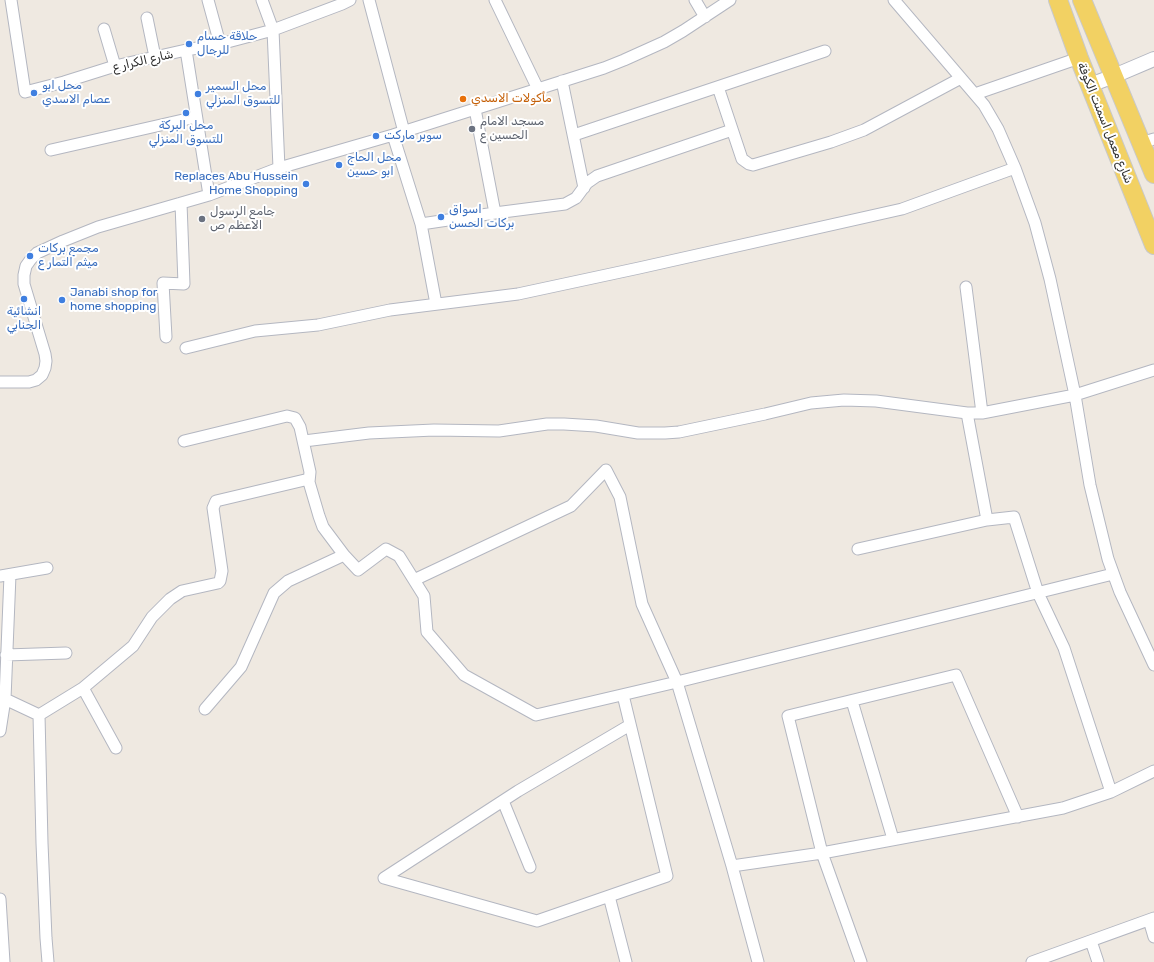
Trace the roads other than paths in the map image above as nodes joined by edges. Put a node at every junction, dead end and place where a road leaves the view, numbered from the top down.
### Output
1 (11, 0) edge
2 (208, 0) edge
3 (262, 0) edge
4 (350, 0) edge
5 (369, 0) edge
6 (495, 0) edge
7 (695, 0) edge
8 (730, 0) edge
9 (894, 0) edge
10 (1058, 0) edge
11 (1082, 0) edge
12 (705, 17) junction
13 (147, 18) dead end
14 (104, 29) dead end
15 (272, 30) junction
16 (220, 44) junction
17 (186, 50) junction
18 (825, 51) dead end
19 (155, 57) junction
20 (1079, 58) junction
21 (1154, 59) edge
22 (116, 66) junction
23 (1114, 76) junction
24 (961, 78) junction
25 (562, 81) junction
26 (1090, 85) junction
27 (718, 87) junction
28 (538, 88) junction
29 (975, 94) junction
30 (475, 109) junction
31 (196, 117) junction
32 (732, 130) junction
33 (399, 134) junction
34 (574, 135) junction
35 (1148, 141) edge
36 (51, 150) dead end
37 (279, 168) junction
38 (1015, 168) junction
39 (1154, 174) edge
40 (584, 188) junction
41 (209, 195) junction
42 (182, 203) junction
43 (495, 213) junction
44 (421, 224) junction
45 (1154, 245) edge
46 (966, 287) dead end
47 (436, 304) junction
48 (166, 338) dead end
49 (186, 348) dead end
50 (1154, 370) edge
51 (0, 382) edge
52 (1075, 395) junction
53 (966, 413) junction
54 (982, 413) junction
55 (304, 441) junction
56 (184, 442) dead end
57 (309, 479) junction
58 (987, 520) junction
59 (858, 549) dead end
60 (344, 555) junction
61 (47, 568) dead end
62 (1113, 574) junction
63 (5, 575) edge
64 (414, 580) junction
65 (1038, 593) junction
66 (66, 653) dead end
67 (6, 655) junction
68 (1154, 666) edge
69 (677, 682) junction
70 (83, 688) junction
71 (623, 695) junction
72 (5, 699) junction
73 (852, 701) junction
74 (205, 709) dead end
75 (39, 715) junction
76 (630, 725) junction
77 (0, 731) edge
78 (116, 748) dead end
79 (1154, 772) edge
80 (1112, 792) junction
81 (503, 801) junction
82 (1018, 817) junction
83 (893, 839) junction
84 (822, 853) junction
85 (732, 866) junction
86 (530, 867) dead end
87 (609, 896) junction
88 (0, 899) edge
89 (1151, 919) edge
90 (1154, 937) edge
91 (1091, 941) junction
92 (4, 962) edge
93 (48, 962) edge
94 (626, 962) edge
95 (758, 962) edge
96 (861, 962) edge
97 (1032, 962) edge
98 (1098, 962) edge

1 - 22 street, شارع الكرار ع
2 - 16 street
3 - 15 street
4 - 15 street
5 - 33 street
6 - 28 street
7 - 12 street
8 - 12 street
9 - 24 street
10 - 20 main road, شارع معمل اسمنت الكوفة
11 - 23 main road
12 - 25 street
13 - 19 street
14 - 22 street
15 - 16 street
15 - 37 street
16 - 17 street
17 - 19 street, شارع الكرار ع
17 - 31 street, شارع الكرار ع
18 - 27 street
19 - 22 street, شارع الكرار ع
20 - 26 main road, شارع معمل اسمنت الكوفة
20 - 29 street
21 - 23 street
23 - 26 street
23 - 35 main road
24 - 29 street
24 - 32 street
25 - 28 street
25 - 34 street
26 - 45 main road, شارع معمل اسمنت الكوفة
27 - 32 street
27 - 34 street
28 - 30 street
29 - 38 street
30 - 33 street
30 - 43 street
31 - 36 street
31 - 41 street, شارع الكرار ع
32 - 40 street
33 - 37 street
33 - 44 street
34 - 40 street
35 - 39 main road
37 - 41 street
38 - 47 street
38 - 52 street
40 - 43 street
41 - 42 street
42 - 48 street
42 - 51 street
43 - 44 street
44 - 47 street
46 - 54 street
47 - 49 street
50 - 52 street
52 - 54 street
52 - 62 street
53 - 54 street
53 - 55 street
53 - 58 street
55 - 56 street
55 - 57 street
57 - 60 street
57 - 70 street
58 - 59 street
58 - 65 street
60 - 64 street
60 - 74 street
61 - 63 street
62 - 65 street
62 - 68 street
63 - 67 street
64 - 69 street
64 - 71 street
65 - 69 street
65 - 80 street
66 - 67 street
67 - 72 street
69 - 71 street
69 - 85 street
70 - 75 street
70 - 78 street
71 - 76 street
72 - 75 street
72 - 77 street
73 - 82 street
73 - 83 street
73 - 84 street
75 - 93 street
76 - 81 street
76 - 87 street
79 - 80 street
80 - 82 street
81 - 86 street
81 - 87 street
82 - 83 street
83 - 84 street
84 - 85 street
84 - 96 street
85 - 95 street
87 - 94 street
88 - 92 street
89 - 90 street
89 - 91 street
91 - 97 street
91 - 98 street

